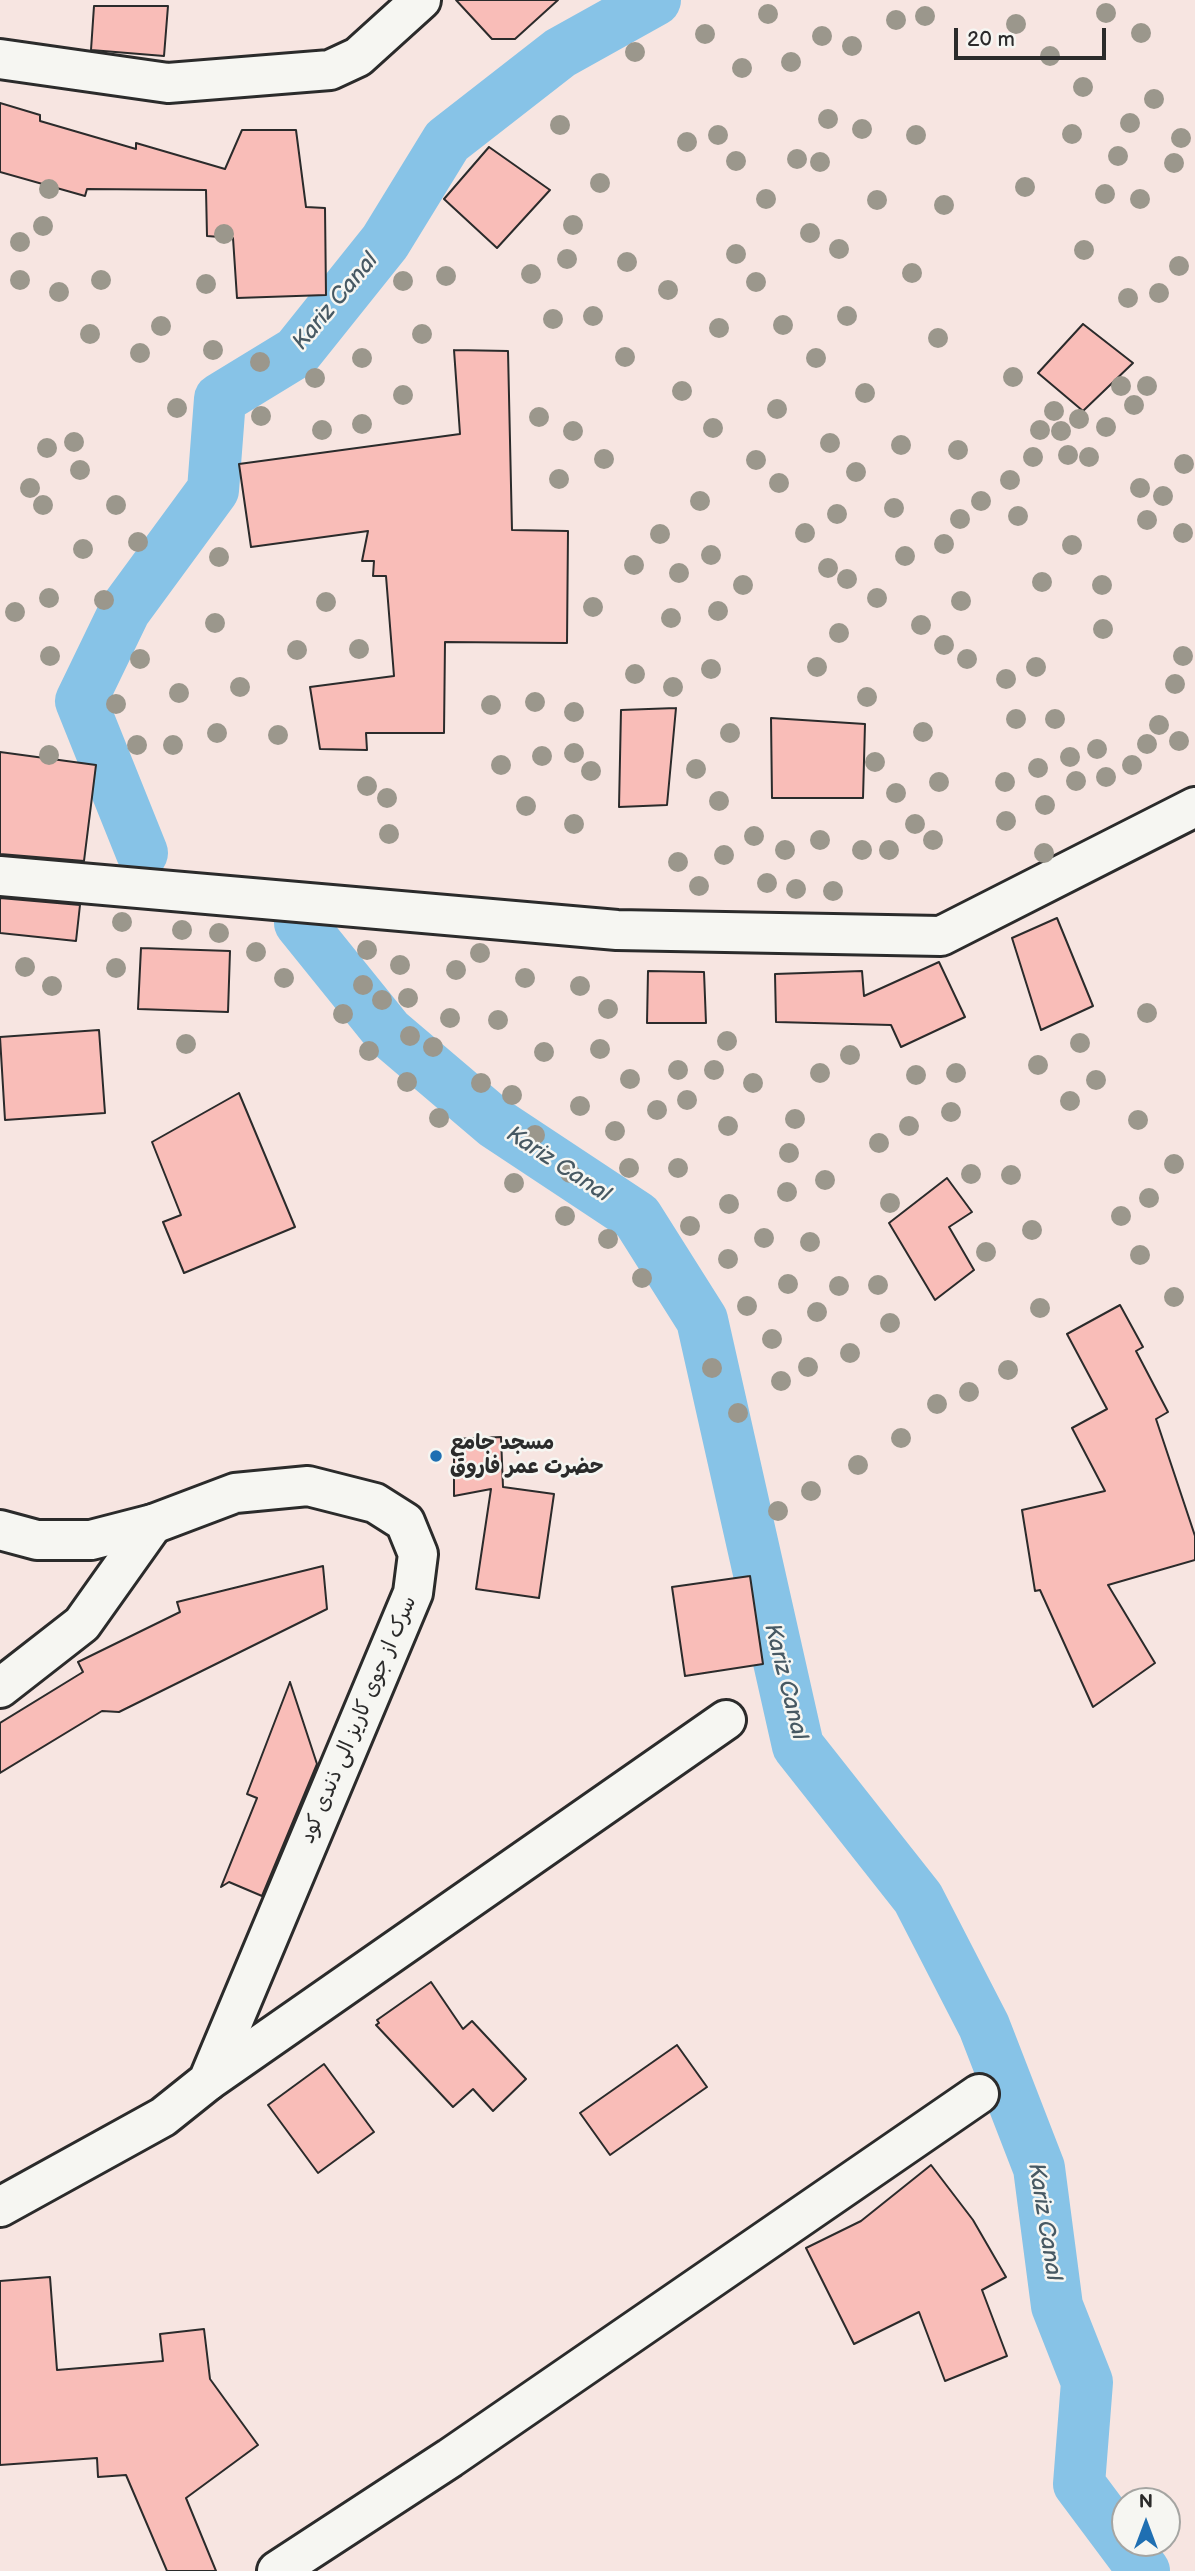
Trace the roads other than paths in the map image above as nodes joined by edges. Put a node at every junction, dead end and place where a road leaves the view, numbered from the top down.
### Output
1 (421, 0) edge
2 (0, 59) edge
3 (1195, 807) edge
4 (0, 876) edge
5 (153, 1524) junction
6 (0, 1530) edge
7 (0, 1688) edge
8 (726, 1720) dead end
9 (208, 2081) junction
10 (979, 2094) dead end
11 (0, 2207) edge
12 (276, 2571) edge

1 - 2 street
3 - 4 street
5 - 6 street, سرک از جوی کاریز الی ذندی کود
5 - 7 street
5 - 9 street, سرک از جوی کاریز الی ذندی کود
8 - 9 street
9 - 11 street, سرک از جوی کاریز الی ذندی کود
10 - 12 street

